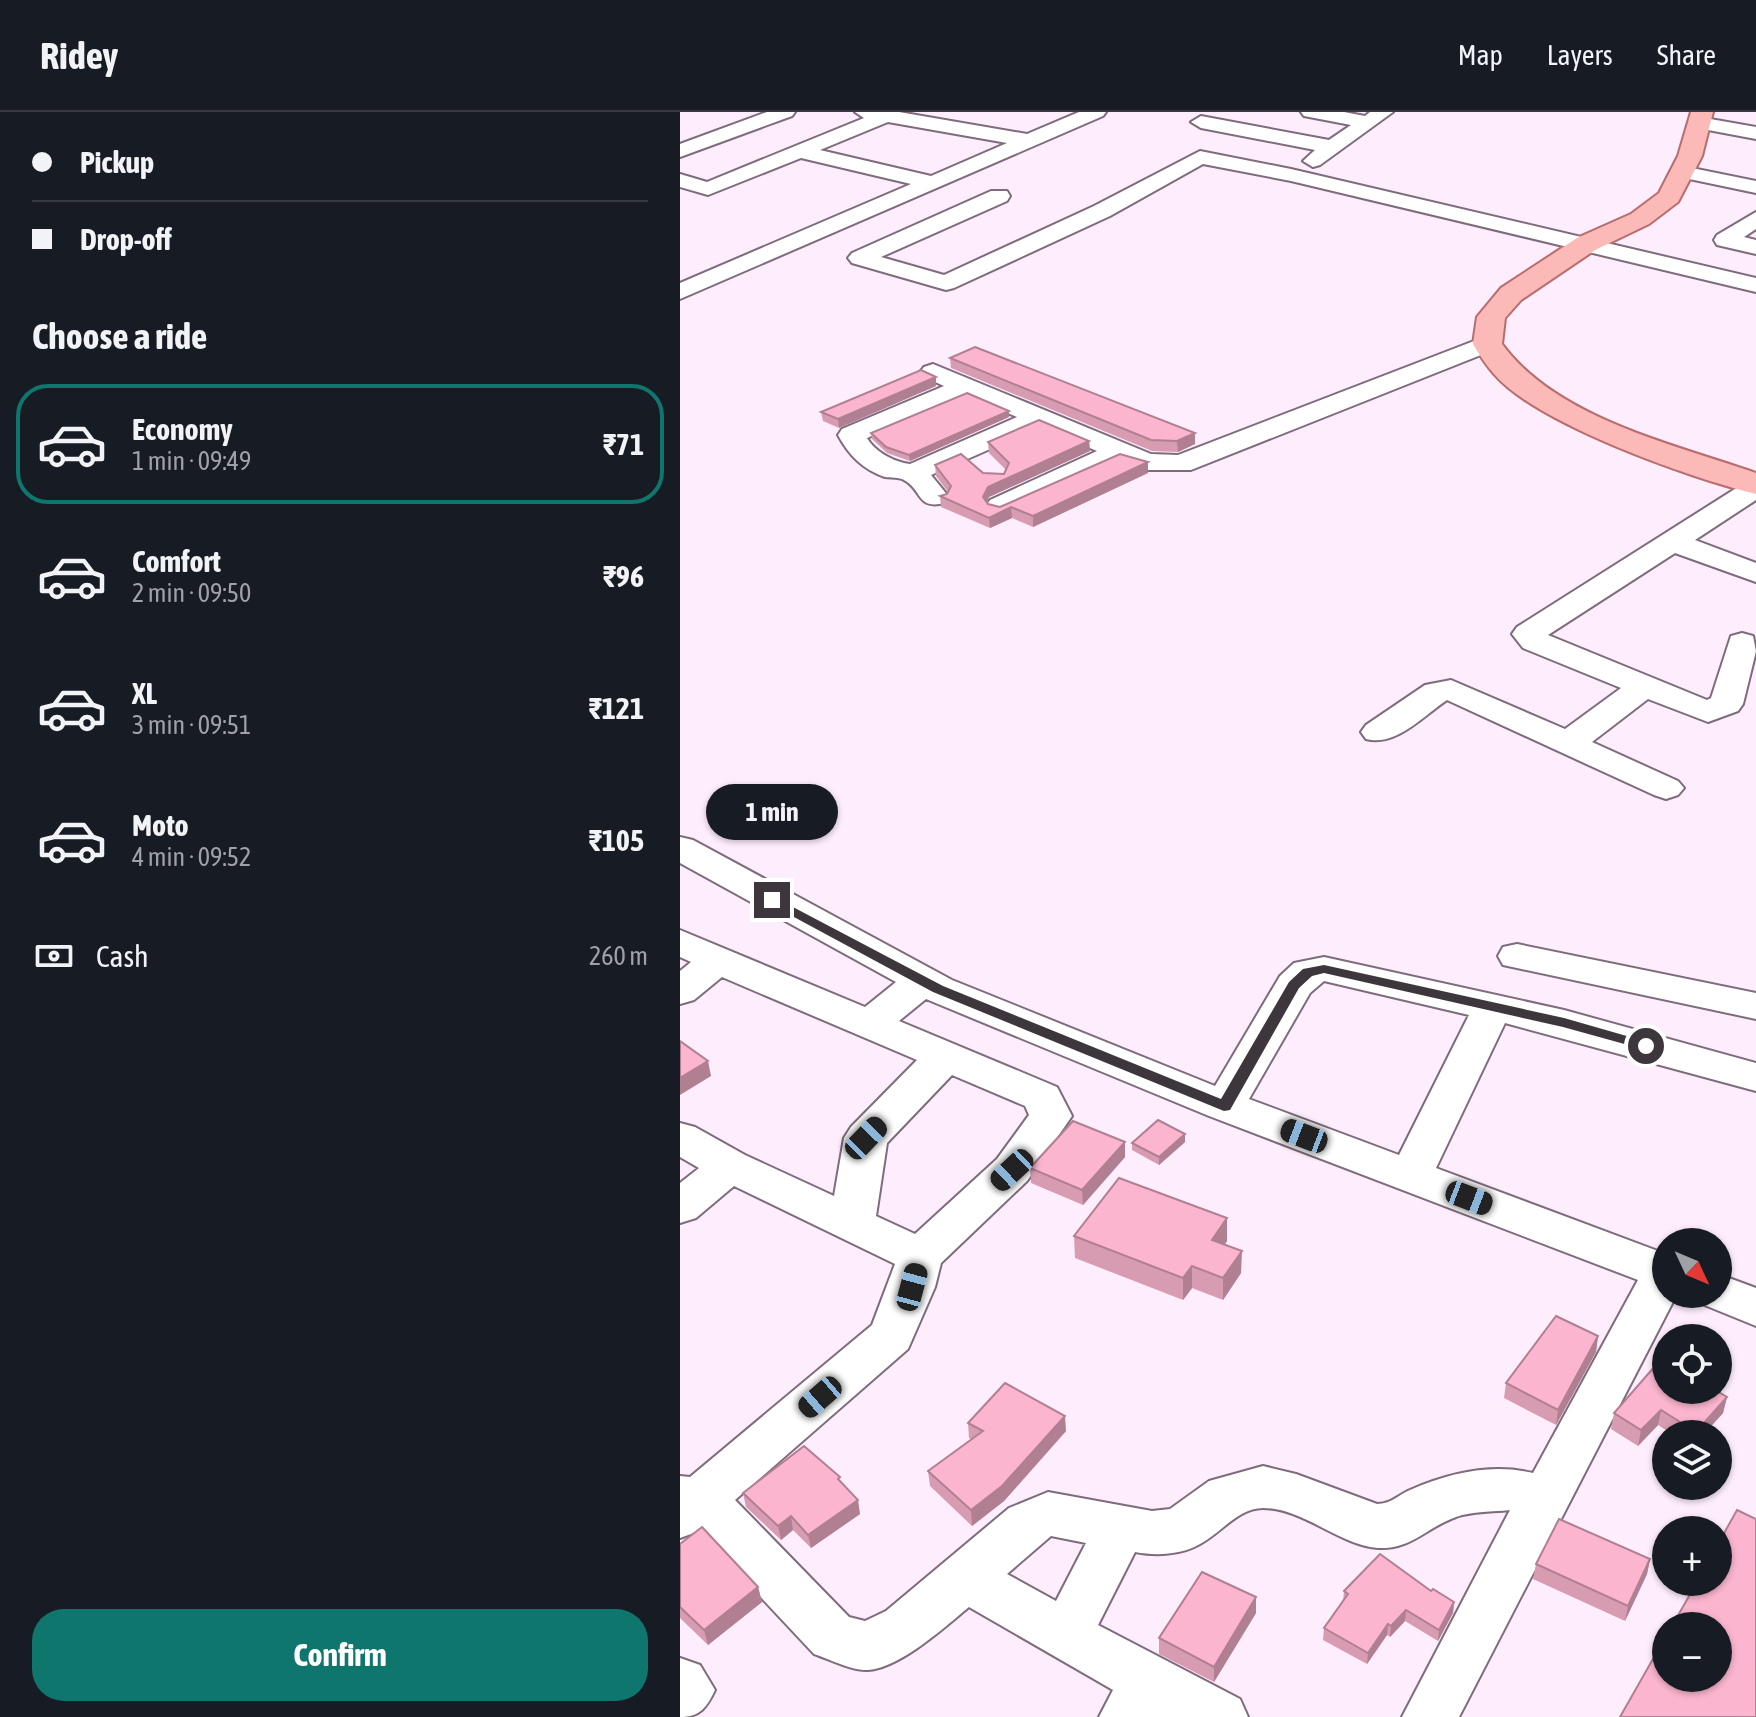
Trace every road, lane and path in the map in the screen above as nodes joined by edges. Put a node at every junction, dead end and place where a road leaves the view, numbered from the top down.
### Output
1 (785, 112) edge
2 (1096, 112) edge
3 (1311, 112) edge
4 (875, 114) edge
5 (1375, 117) edge
6 (1700, 118) edge
7 (1201, 122) dead end
8 (1755, 134) edge
9 (1029, 141) junction
10 (1332, 147) junction
11 (680, 151) edge
12 (795, 151) junction
13 (1686, 163) junction
14 (1756, 169) edge
15 (1291, 175) junction
16 (680, 180) edge
17 (935, 183) junction
18 (1756, 187) edge
19 (999, 196) dead end
20 (1756, 219) edge
21 (925, 229) junction
22 (953, 237) dead end
23 (1586, 244) junction
24 (982, 245) dead end
25 (1756, 247) edge
26 (1010, 253) junction
27 (1756, 285) edge
28 (680, 292) edge
29 (1487, 344) junction
30 (933, 372) edge
31 (967, 386) junction
32 (1040, 417) junction
33 (1120, 451) junction
34 (913, 473) junction
35 (1754, 481) edge
36 (935, 497) dead end
37 (1000, 506) edge
38 (1671, 541) junction
39 (1756, 573) edge
40 (1742, 643) dead end
41 (1645, 686) junction
42 (1378, 732) dead end
43 (1570, 742) junction
44 (1666, 788) dead end
45 (680, 848) edge
46 (680, 942) edge
47 (1517, 956) dead end
48 (718, 960) junction
49 (923, 981) junction
50 (680, 991) edge
51 (1493, 1006) junction
52 (1756, 1006) edge
53 (869, 1024) junction
54 (945, 1057) junction
55 (1756, 1077) edge
56 (1224, 1106) junction
57 (680, 1138) edge
58 (730, 1166) junction
59 (1410, 1176) junction
60 (680, 1207) edge
61 (852, 1224) junction
62 (920, 1256) junction
63 (1652, 1267) edge
64 (1652, 1298) edge
65 (1732, 1298) edge
66 (1756, 1308) edge
67 (1546, 1498) junction
68 (687, 1505) edge
69 (1121, 1527) junction
70 (966, 1578) junction
71 (1066, 1635) junction
72 (680, 1683) edge
73 (680, 1695) edge
74 (1139, 1700) edge
75 (1220, 1717) edge
76 (1430, 1717) edge

1 - 11 street
2 - 9 street
3 - 5 street
4 - 9 street
4 - 12 street
5 - 10 street
6 - 8 street
6 - 13 main road
7 - 10 street
9 - 17 street
10 - 15 street
12 - 16 street
12 - 17 street
13 - 14 street
13 - 18 street
13 - 23 main road
15 - 23 street
15 - 26 street
17 - 28 street
19 - 21 street
20 - 25 street
21 - 22 street
21 - 26 street
23 - 27 street
23 - 29 main road
24 - 26 street
29 - 33 street
29 - 35 main road
30 - 31 street
31 - 32 street
31 - 34 street
32 - 33 street
32 - 34 street
33 - 37 street
34 - 36 street
35 - 38 street
38 - 39 street
38 - 41 street
40 - 41 street
41 - 43 street
42 - 43 street
43 - 44 street
45 - 49 street
46 - 48 street
47 - 52 street
48 - 50 street
48 - 53 street
49 - 53 street
49 - 56 street
51 - 55 street
51 - 56 street
51 - 59 street
53 - 54 street
54 - 61 street
54 - 62 street
56 - 59 street
57 - 58 street
58 - 60 street
58 - 61 street
59 - 63 street
61 - 62 street
62 - 68 street
64 - 67 street
65 - 66 street
67 - 69 street
67 - 76 street
68 - 70 street
69 - 70 street
69 - 71 street
70 - 71 street
71 - 74 street
72 - 73 street
74 - 75 street

